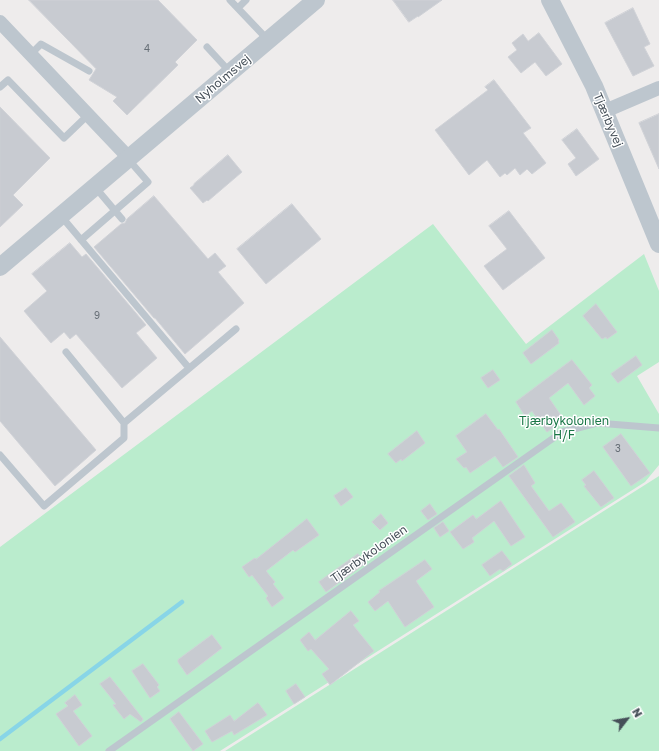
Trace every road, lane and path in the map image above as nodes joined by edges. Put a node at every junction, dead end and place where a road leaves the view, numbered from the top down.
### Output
1 (230, 0) edge
2 (246, 0) edge
3 (550, 0) edge
4 (310, 2) edge
5 (238, 8) junction
6 (0, 22) edge
7 (268, 40) junction
8 (207, 47) dead end
9 (31, 54) junction
10 (89, 71) dead end
11 (230, 73) junction
12 (0, 87) edge
13 (659, 88) edge
14 (605, 111) junction
15 (88, 115) junction
16 (129, 158) junction
17 (95, 186) junction
18 (115, 211) junction
19 (60, 216) junction
20 (122, 219) dead end
21 (81, 240) junction
22 (659, 244) edge
23 (0, 266) edge
24 (236, 329) dead end
25 (66, 352) dead end
26 (189, 368) junction
27 (124, 422) junction
28 (659, 428) edge
29 (0, 455) edge
30 (109, 751) edge

1 - 5 lane
2 - 5 lane
3 - 14 street, Tjærbyvej
4 - 7 street, Nyholmsvej
5 - 7 lane
6 - 9 street
7 - 11 street, Nyholmsvej
8 - 11 lane
9 - 10 lane
9 - 15 street
11 - 16 street, Nyholmsvej
12 - 15 lane
13 - 14 street
14 - 22 street, Tjærbyvej
15 - 16 street
16 - 17 street, Nyholmsvej
16 - 18 lane
17 - 18 lane
17 - 19 street, Nyholmsvej
18 - 20 lane
18 - 21 lane
19 - 21 lane
19 - 23 street, Nyholmsvej
21 - 26 lane
24 - 26 lane
25 - 27 lane
26 - 27 lane
27 - 29 lane
28 - 30 lane, Tjærbykolonien

